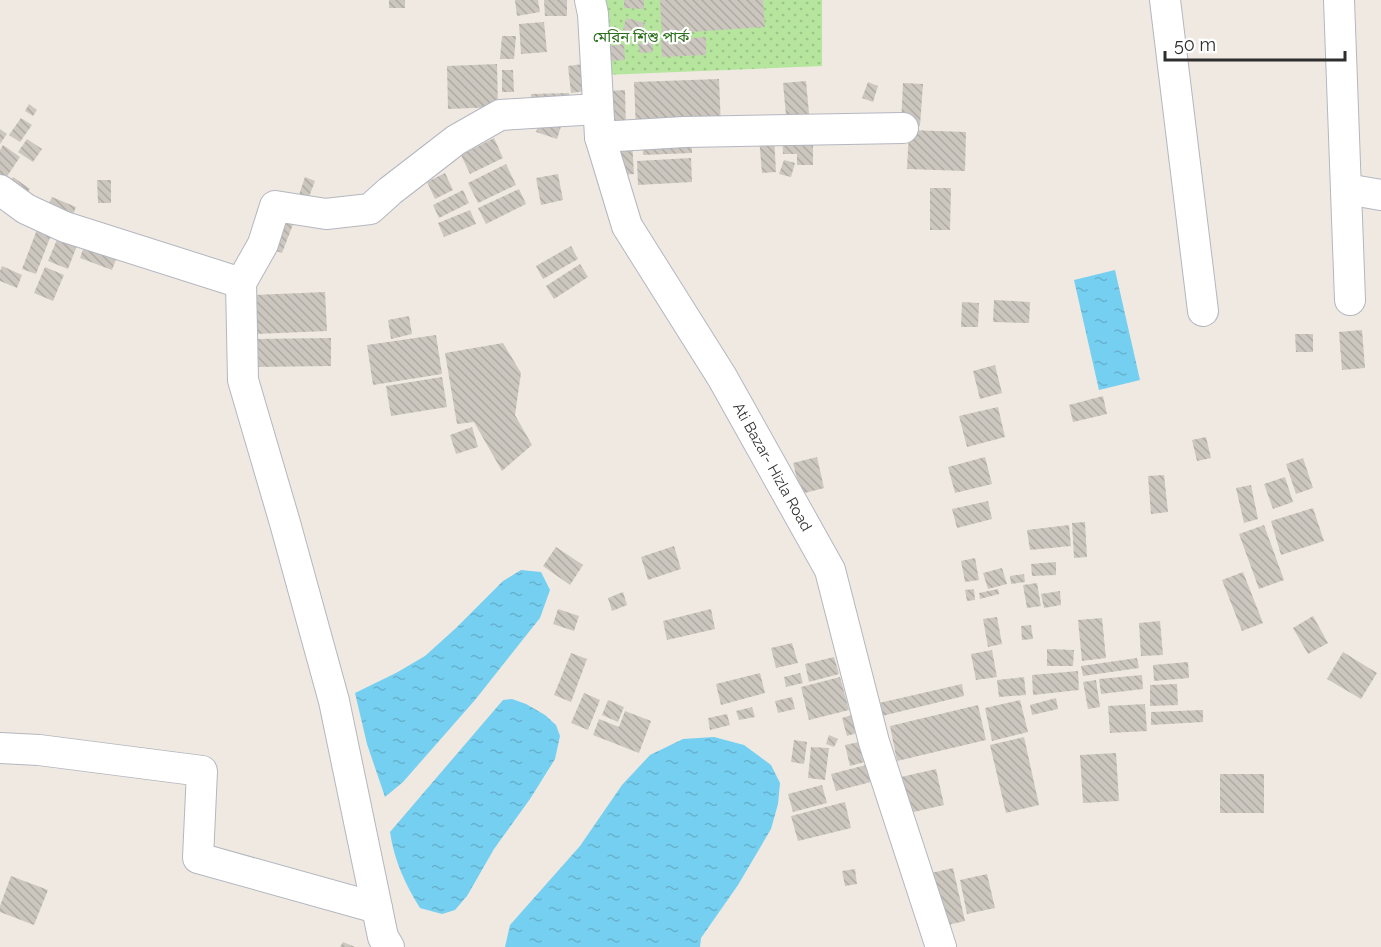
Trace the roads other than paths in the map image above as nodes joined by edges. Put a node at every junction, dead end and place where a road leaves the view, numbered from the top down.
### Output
1 (590, 0) edge
2 (1165, 0) edge
3 (1339, 0) edge
4 (598, 123) junction
5 (903, 128) dead end
6 (1346, 189) junction
7 (0, 190) edge
8 (1381, 195) edge
9 (241, 283) junction
10 (1350, 300) dead end
11 (1203, 311) dead end
12 (0, 748) edge
13 (377, 908) junction
14 (389, 947) edge
15 (941, 947) edge

1 - 4 street, Ati Bazar- Hizla Road
2 - 11 street
3 - 6 street
4 - 5 street
4 - 9 street
4 - 15 street, Ati Bazar- Hizla Road
6 - 8 street
6 - 10 street
7 - 9 street
9 - 13 street
12 - 13 street
13 - 14 street

